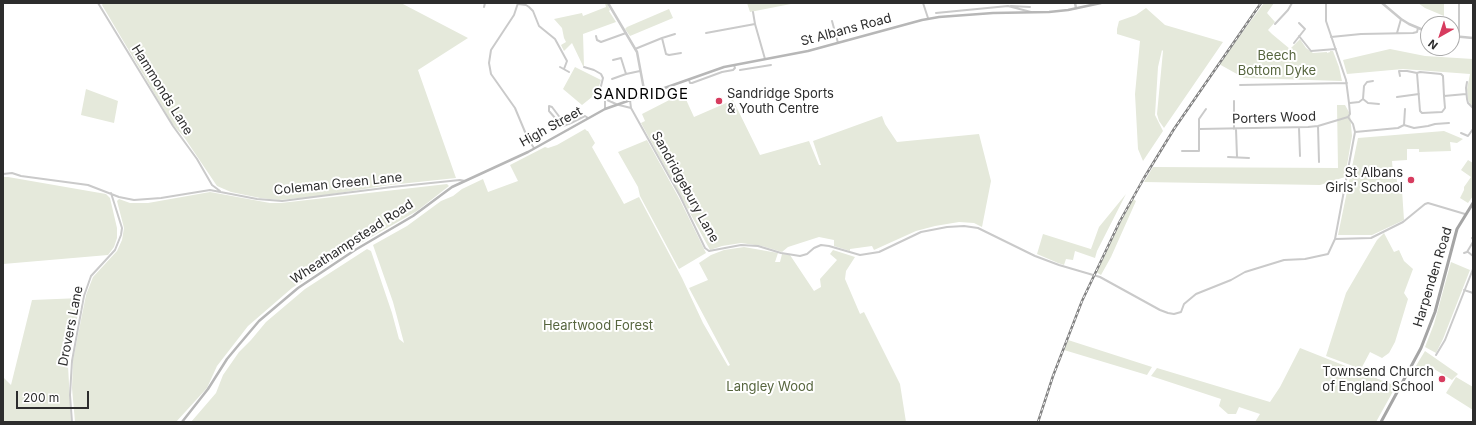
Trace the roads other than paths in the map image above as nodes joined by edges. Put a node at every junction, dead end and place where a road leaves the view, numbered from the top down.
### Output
1 (98, 3) edge
2 (485, 3) edge
3 (518, 3) edge
4 (608, 3) edge
5 (923, 3) edge
6 (1075, 3) edge
7 (1101, 3) edge
8 (1292, 3) edge
9 (1326, 3) edge
10 (1382, 3) edge
11 (1459, 3) edge
12 (1008, 6) junction
13 (484, 7) dead end
14 (1030, 7) dead end
15 (1076, 8) junction
16 (752, 12) dead end
17 (936, 13) dead end
18 (1034, 13) junction
19 (1459, 16) edge
20 (928, 18) junction
21 (1401, 19) junction
22 (832, 21) dead end
23 (1299, 23) dead end
24 (755, 24) junction
25 (1275, 24) dead end
26 (1418, 28) joint
27 (626, 33) junction
28 (706, 33) dead end
29 (1398, 33) junction
30 (675, 34) dead end
31 (596, 36) dead end
32 (1299, 36) junction
33 (1460, 36) edge
34 (1332, 37) junction
35 (662, 38) junction
36 (1473, 38) edge
37 (838, 43) junction
38 (1294, 43) dead end
39 (635, 49) junction
40 (1336, 49) junction
41 (681, 53) dead end
42 (613, 60) dead end
43 (764, 60) junction
44 (754, 61) junction
45 (771, 65) dead end
46 (560, 67) dead end
47 (584, 67) dead end
48 (755, 68) junction
49 (564, 69) junction
50 (740, 70) dead end
51 (640, 71) junction
52 (570, 72) dead end
53 (1417, 73) junction
54 (626, 74) junction
55 (1400, 76) dead end
56 (612, 79) dead end
57 (1373, 81) dead end
58 (1467, 82) dead end
59 (1347, 83) junction
60 (1240, 85) dead end
61 (1419, 94) junction
62 (1466, 94) junction
63 (645, 95) junction
64 (1444, 96) junction
65 (1397, 97) dead end
66 (604, 99) junction
67 (1363, 99) junction
68 (630, 100) junction
69 (1234, 101) dead end
70 (1349, 103) junction
71 (1379, 104) dead end
72 (618, 105) junction
73 (631, 108) junction
74 (1473, 108) edge
75 (605, 109) junction
76 (1206, 109) dead end
77 (1405, 109) dead end
78 (1348, 117) junction
79 (588, 118) junction
80 (569, 124) junction
81 (1449, 124) dead end
82 (1404, 125) junction
83 (1318, 126) junction
84 (1299, 128) junction
85 (1235, 129) junction
86 (1473, 129) edge
87 (1199, 130) junction
88 (1355, 132) junction
89 (1461, 133) dead end
90 (534, 148) junction
91 (1182, 151) dead end
92 (1300, 156) dead end
93 (1228, 157) dead end
94 (1237, 157) junction
95 (1250, 158) dead end
96 (1319, 162) dead end
97 (3, 174) edge
98 (465, 181) junction
99 (212, 185) junction
100 (210, 190) junction
101 (221, 192) junction
102 (111, 193) junction
103 (118, 196) junction
104 (114, 199) junction
105 (1473, 204) edge
106 (1465, 214) junction
107 (1335, 239) junction
108 (1473, 242) edge
109 (1467, 252) junction
110 (1464, 253) dead end
111 (1473, 256) edge
112 (1473, 269) edge
113 (1464, 290) junction
114 (1473, 293) edge
115 (1436, 355) dead end
116 (72, 422) edge
117 (182, 422) edge
118 (1381, 422) edge

1 - 99 street, Hammonds Lane
2 - 13 street
3 - 49 street
3 - 90 street
4 - 27 street
5 - 20 street
6 - 15 street
7 - 15 main road, St Albans Road
8 - 25 street
9 - 34 street
10 - 21 street
11 - 19 street
12 - 14 street
12 - 17 street
12 - 18 street
15 - 18 main road, St Albans Road
16 - 24 street
18 - 20 main road, St Albans Road
20 - 37 main road, St Albans Road
21 - 26 street
21 - 29 street
22 - 37 street
23 - 32 street
24 - 28 street
24 - 43 street
26 - 29 street
27 - 31 street
27 - 39 street
29 - 34 street
30 - 35 street
32 - 38 street
32 - 40 street
33 - 36 street
34 - 40 street
35 - 39 street
35 - 41 street
37 - 43 main road, St Albans Road
39 - 51 street
40 - 59 street
42 - 54 street
43 - 44 main road, High Street
44 - 48 street
44 - 63 main road, High Street
45 - 48 street
46 - 49 street
47 - 66 street
48 - 50 street
49 - 52 street
51 - 54 street
51 - 63 street
53 - 55 street
53 - 61 street
53 - 64 street
54 - 56 street
57 - 67 street
58 - 62 street
59 - 60 street
59 - 70 street
61 - 64 street
61 - 65 street
62 - 64 street
62 - 74 street
63 - 68 main road, High Street
66 - 72 street
66 - 75 street
67 - 70 street
67 - 71 street
68 - 72 main road, High Street
68 - 73 street, Sandridgebury Lane
69 - 85 street
70 - 78 street
72 - 73 street
72 - 75 main road, High Street
73 - 107 street, Sandridgebury Lane
75 - 79 main road, High Street
76 - 87 street
77 - 82 street
78 - 83 street, Porters Wood
78 - 88 street
79 - 80 street
79 - 90 main road, High Street
80 - 80 street
81 - 82 street
82 - 88 street
83 - 84 street, Porters Wood
83 - 96 street
84 - 85 street, Porters Wood
84 - 92 street
85 - 87 street, Porters Wood
85 - 94 street
86 - 89 street
87 - 91 street
88 - 107 street
90 - 98 main road, High Street
93 - 94 street
94 - 95 street
97 - 102 street, Coleman Green Lane
98 - 101 street, Coleman Green Lane
98 - 117 main road, Wheathampstead Road
99 - 100 street
99 - 101 street, Hammonds Lane
100 - 101 street, Coleman Green Lane
100 - 103 street, Coleman Green Lane
102 - 103 street, Coleman Green Lane
102 - 104 street, Drovers Lane
103 - 104 street
104 - 116 street, Drovers Lane
105 - 106 main road, Harpenden Road
106 - 107 street
106 - 118 main road, Harpenden Road
108 - 109 street
109 - 110 street
109 - 111 street
112 - 113 street
113 - 114 street
113 - 115 street

